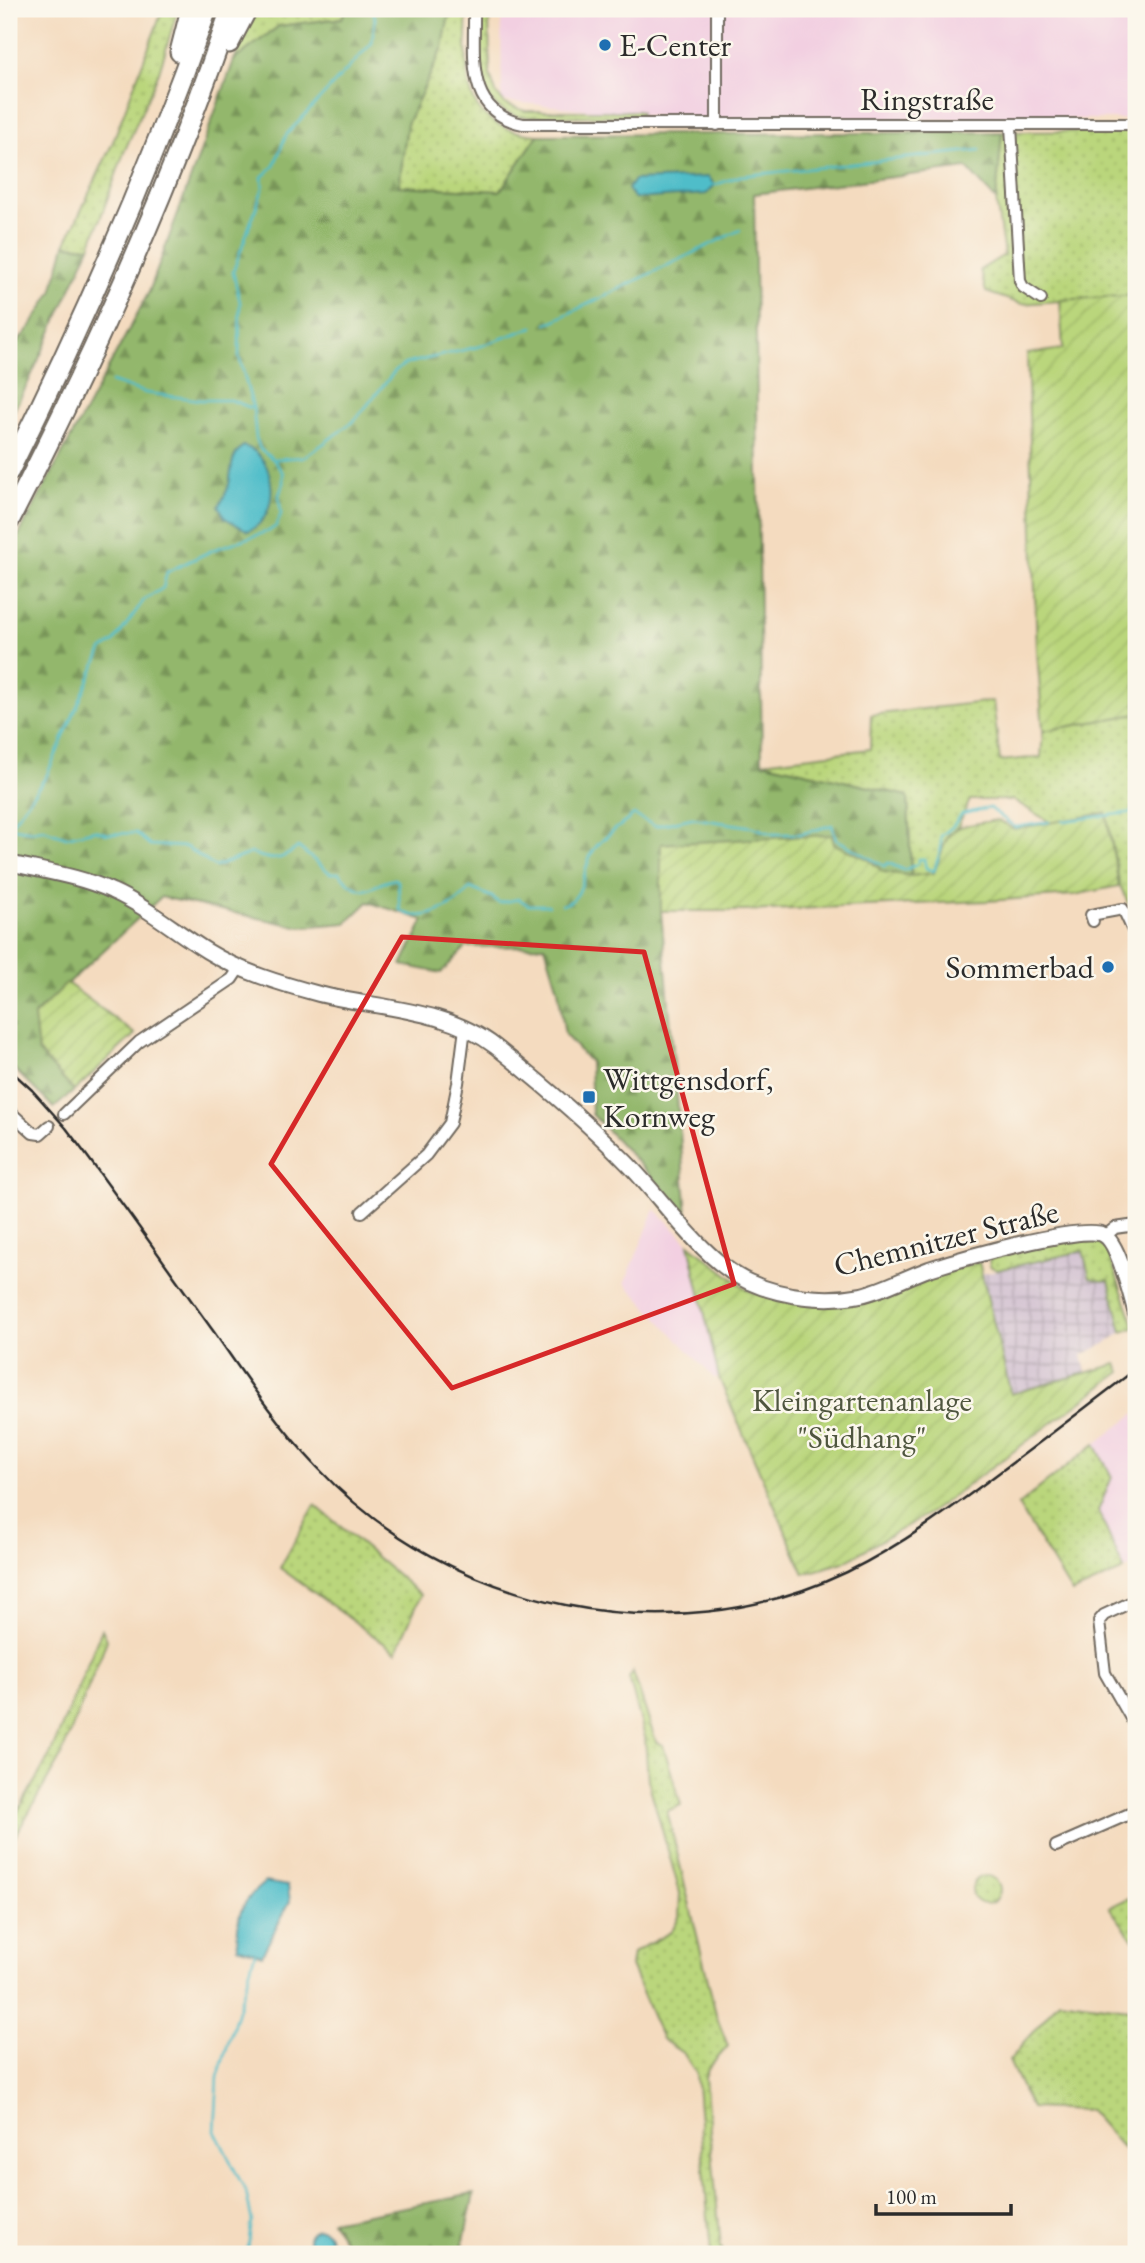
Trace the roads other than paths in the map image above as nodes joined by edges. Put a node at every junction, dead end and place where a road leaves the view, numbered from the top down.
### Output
1 (191, 9) edge
2 (207, 9) edge
3 (231, 9) edge
4 (247, 9) edge
5 (474, 9) edge
6 (717, 9) edge
7 (212, 66) junction
8 (1136, 124) edge
9 (718, 125) junction
10 (1011, 126) junction
11 (150, 160) junction
12 (1041, 299) dead end
13 (9, 471) edge
14 (9, 521) edge
15 (9, 863) edge
16 (1093, 921) dead end
17 (1136, 937) edge
18 (240, 967) junction
19 (465, 1028) junction
20 (9, 1111) edge
21 (64, 1114) dead end
22 (49, 1126) dead end
23 (362, 1212) dead end
24 (1136, 1225) edge
25 (1105, 1236) junction
26 (1136, 1314) edge
27 (1136, 1600) edge
28 (1136, 1727) edge
29 (1136, 1811) edge
30 (1056, 1846) dead end

1 - 11 highway
2 - 11 highway
3 - 7 highway
4 - 7 highway
5 - 9 street, Ringstraße
6 - 9 street
7 - 14 highway
8 - 10 street, Ringstraße
9 - 10 street, Ringstraße
10 - 12 street
11 - 13 highway
15 - 18 street, Chemnitzer Straße
16 - 17 street
18 - 19 street, Chemnitzer Straße
18 - 21 street
19 - 23 street
19 - 25 street, Chemnitzer Straße
20 - 22 street
24 - 25 street
25 - 26 street, Chemnitzer Straße
27 - 28 street
29 - 30 street

